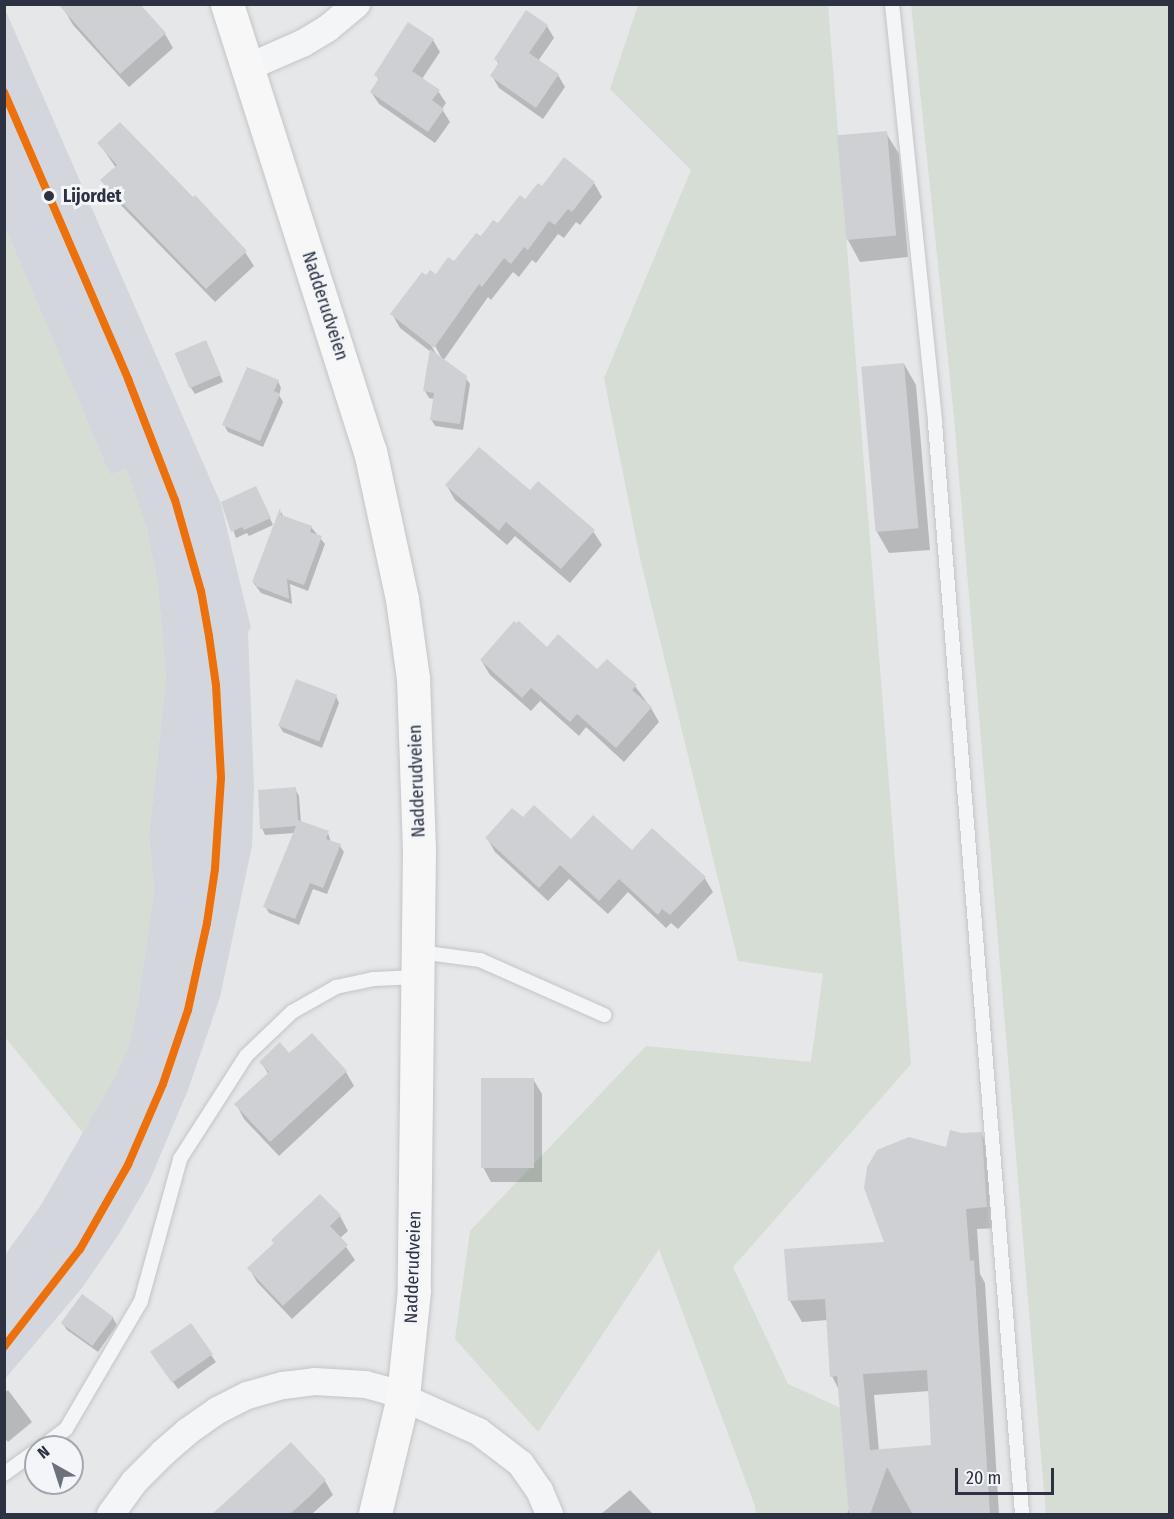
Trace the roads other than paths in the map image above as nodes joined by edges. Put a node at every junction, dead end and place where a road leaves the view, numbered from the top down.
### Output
1 (227, 4) edge
2 (356, 4) edge
3 (892, 4) edge
4 (247, 67) junction
5 (419, 965) junction
6 (604, 1015) dead end
7 (403, 1397) junction
8 (59, 1435) edge
9 (24, 1460) edge
10 (4, 1474) edge
11 (110, 1515) edge
12 (375, 1515) edge
13 (549, 1515) edge
14 (1022, 1515) edge

1 - 4 main road, Nadderudveien
2 - 4 street
3 - 14 lane
4 - 5 main road, Nadderudveien
5 - 6 lane
5 - 7 main road, Nadderudveien
5 - 8 lane
7 - 11 street
7 - 12 main road, Nadderudveien
7 - 13 street
9 - 10 lane

